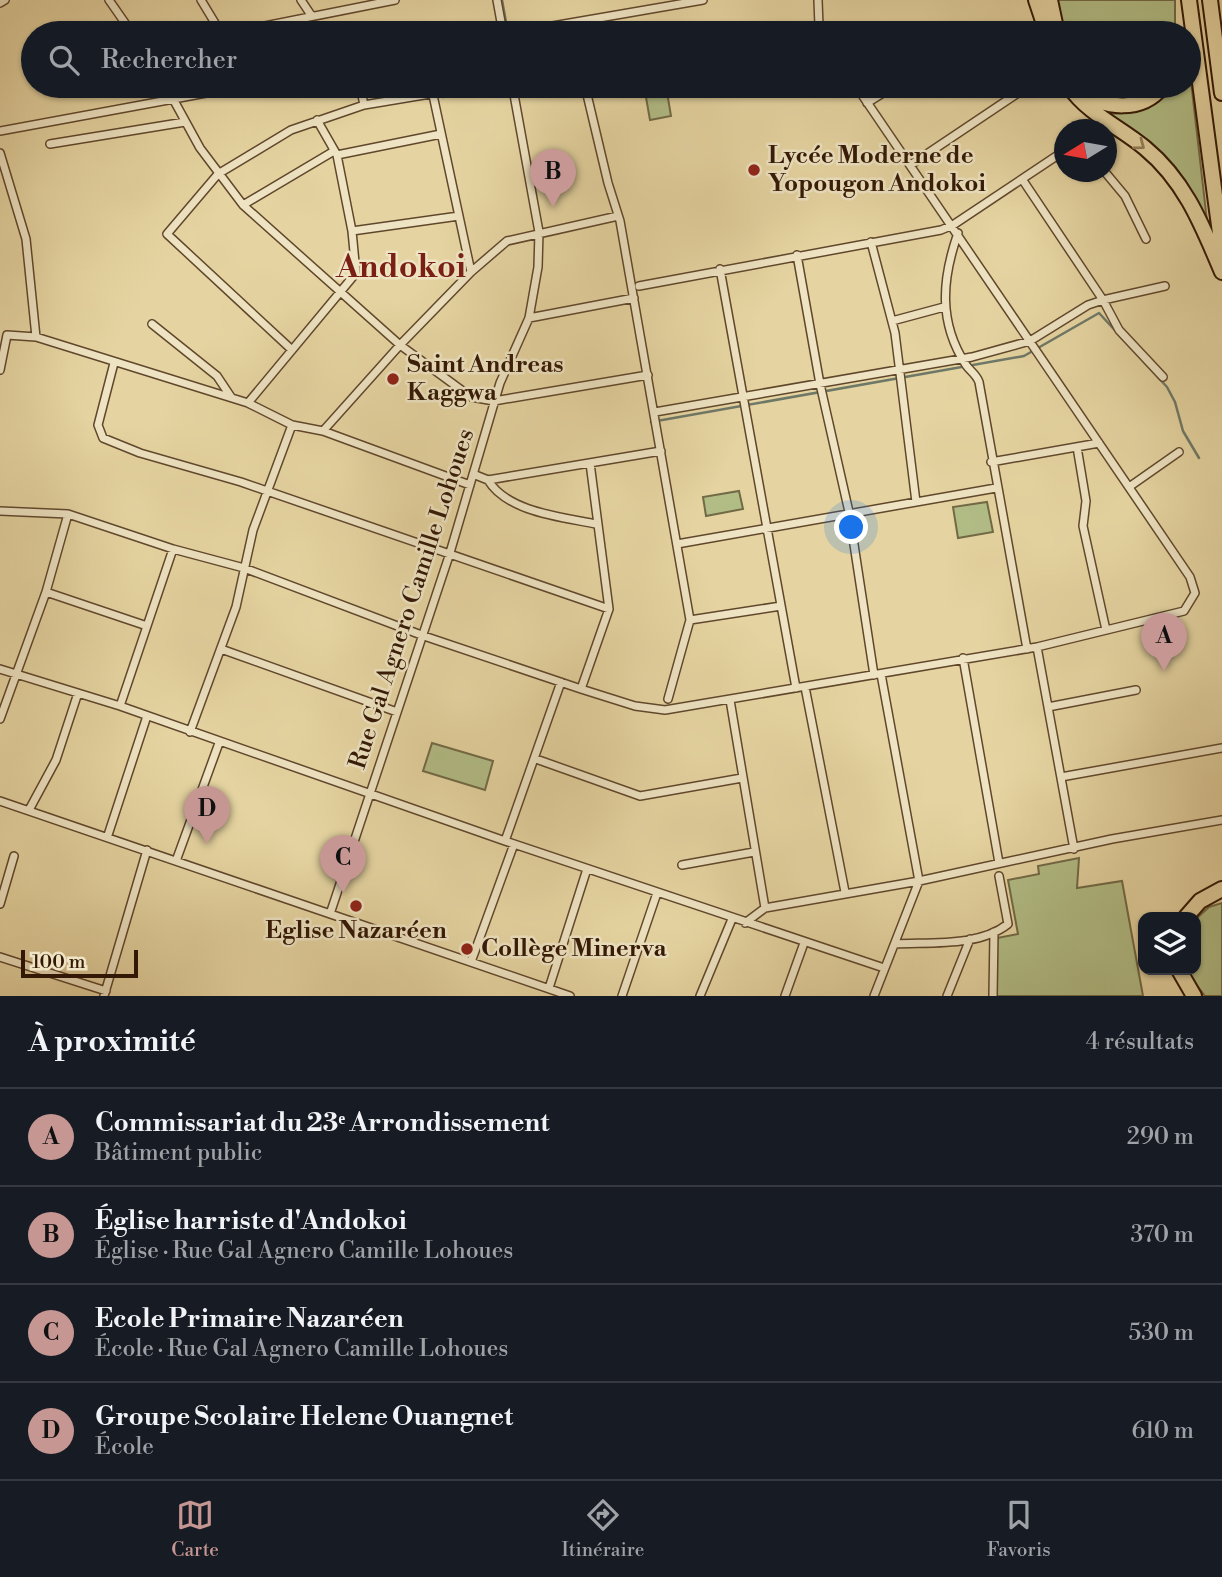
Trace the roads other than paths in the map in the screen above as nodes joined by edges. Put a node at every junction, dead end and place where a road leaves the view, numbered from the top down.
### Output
1 (5, 0) edge
2 (109, 0) edge
3 (201, 0) edge
4 (301, 0) edge
5 (395, 0) edge
6 (497, 0) edge
7 (703, 0) edge
8 (818, 0) edge
9 (1036, 0) edge
10 (1050, 0) edge
11 (1210, 0) edge
12 (1189, 1) edge
13 (0, 3) edge
14 (311, 15) junction
15 (124, 21) edge
16 (214, 21) edge
17 (284, 21) edge
18 (501, 21) edge
19 (581, 21) edge
20 (820, 21) edge
21 (1043, 21) edge
22 (1054, 21) edge
23 (1186, 21) edge
24 (1192, 21) edge
25 (1201, 91) edge
26 (1222, 93) edge
27 (172, 98) joint
28 (363, 98) edge
29 (412, 98) edge
30 (434, 98) edge
31 (515, 98) edge
32 (588, 98) edge
33 (864, 98) edge
34 (875, 98) edge
35 (1011, 98) edge
36 (1081, 98) edge
37 (1092, 98) edge
38 (1146, 98) edge
39 (867, 103) junction
40 (364, 105) junction
41 (317, 120) junction
42 (185, 122) junction
43 (0, 131) edge
44 (440, 134) junction
45 (50, 144) dead end
46 (0, 153) edge
47 (335, 153) junction
48 (1054, 158) edge
49 (912, 164) junction
50 (218, 174) junction
51 (1022, 179) junction
52 (1113, 182) edge
53 (243, 205) junction
54 (459, 216) junction
55 (618, 216) junction
56 (953, 225) junction
57 (352, 231) junction
58 (539, 232) junction
59 (958, 233) junction
60 (1146, 239) dead end
61 (871, 242) junction
62 (1222, 248) edge
63 (797, 255) junction
64 (720, 269) junction
65 (471, 272) junction
66 (1222, 272) edge
67 (639, 286) dead end
68 (1165, 286) dead end
69 (342, 293) junction
70 (634, 298) junction
71 (1103, 300) junction
72 (944, 307) junction
73 (529, 318) junction
74 (892, 321) junction
75 (152, 324) dead end
76 (4, 335) edge
77 (36, 337) junction
78 (1030, 341) junction
79 (400, 345) junction
80 (292, 350) junction
81 (963, 358) junction
82 (114, 363) junction
83 (0, 370) edge
84 (898, 371) junction
85 (648, 375) junction
86 (1163, 377) dead end
87 (820, 384) junction
88 (231, 397) junction
89 (743, 397) junction
90 (494, 401) junction
91 (248, 403) junction
92 (655, 412) junction
93 (292, 425) junction
94 (323, 431) junction
95 (1099, 443) junction
96 (1077, 447) junction
97 (661, 451) junction
98 (1179, 452) dead end
99 (991, 462) junction
100 (590, 464) junction
101 (473, 474) junction
102 (488, 480) junction
103 (470, 485) junction
104 (1129, 486) junction
105 (996, 488) junction
106 (267, 493) junction
107 (916, 502) junction
108 (0, 511) edge
109 (849, 512) junction
110 (68, 514) junction
111 (596, 524) junction
112 (768, 528) junction
113 (677, 544) junction
114 (173, 549) junction
115 (449, 556) junction
116 (244, 568) junction
117 (46, 592) junction
118 (781, 606) junction
119 (609, 609) junction
120 (690, 620) junction
121 (147, 626) junction
122 (1106, 630) junction
123 (424, 636) junction
124 (1037, 647) junction
125 (221, 649) junction
126 (1027, 649) junction
127 (963, 658) junction
128 (0, 668) edge
129 (15, 674) junction
130 (878, 675) junction
131 (561, 682) junction
132 (805, 687) junction
133 (796, 688) junction
134 (581, 689) junction
135 (1136, 691) dead end
136 (78, 693) junction
137 (668, 699) dead end
138 (730, 700) junction
139 (120, 706) junction
140 (1048, 707) junction
141 (397, 712) junction
142 (147, 716) junction
143 (0, 719) edge
144 (190, 732) junction
145 (219, 743) junction
146 (1222, 748) edge
147 (536, 759) junction
148 (1061, 777) junction
149 (742, 778) junction
150 (370, 794) junction
151 (0, 801) edge
152 (29, 810) junction
153 (1222, 820) edge
154 (107, 835) junction
155 (505, 841) junction
156 (514, 844) junction
157 (1074, 849) junction
158 (147, 850) junction
159 (754, 852) junction
160 (14, 856) dead end
161 (176, 861) junction
162 (999, 863) junction
163 (682, 864) dead end
164 (587, 869) junction
165 (999, 876) dead end
166 (919, 881) junction
167 (1222, 889) edge
168 (845, 892) junction
169 (657, 893) junction
170 (0, 904) edge
171 (765, 908) junction
172 (1190, 912) edge
173 (330, 914) junction
174 (732, 919) junction
175 (745, 923) junction
176 (994, 932) junction
177 (970, 939) junction
178 (804, 943) junction
179 (895, 944) junction
180 (0, 957) edge
181 (471, 962) junction
182 (884, 968) junction
183 (1181, 975) edge
184 (549, 988) junction
185 (105, 993) edge
186 (570, 996) edge
187 (622, 996) edge
188 (700, 996) edge
189 (785, 996) edge
190 (874, 996) edge
191 (947, 996) edge
192 (993, 996) edge
193 (1194, 996) edge

1 - 13 street
2 - 15 street
3 - 16 street
4 - 14 street
5 - 14 street
6 - 18 street
7 - 19 street
8 - 20 street
9 - 21 highway
10 - 22 highway
11 - 26 highway
12 - 23 highway
12 - 24 highway
14 - 17 street
25 - 62 highway
27 - 42 street
27 - 43 street
28 - 40 street
29 - 40 street
30 - 44 street
31 - 58 street, Rue Gal Agnero Camille Lohoues
32 - 55 street
33 - 39 street
34 - 39 street
35 - 49 street
36 -> 66 highway
37 - 38 highway
39 - 49 street
40 - 41 street
41 - 47 street
41 - 50 street
42 - 45 street
42 - 50 street
44 - 47 street
44 - 54 street
46 - 77 street
47 - 53 street
47 - 57 street
48 - 51 street
49 - 56 street
50 - 53 street
50 - 80 street
51 - 56 street
51 - 71 street
52 - 60 street
53 - 69 street
54 - 57 street
54 - 65 street
55 - 58 street
55 - 70 street
56 - 59 street
56 - 61 street
57 - 69 street
58 - 65 street
58 - 73 street, Rue Gal Agnero Camille Lohoues
59 - 72 street
59 - 78 street
61 - 63 street
61 - 74 street
63 - 64 street
63 - 87 street
64 - 67 street
64 - 89 street
65 - 79 street
68 - 71 street
69 - 79 street
69 - 80 street
70 - 73 street
70 - 85 street
71 - 78 street
71 - 86 street
72 - 74 street
72 - 81 street
73 - 90 street, Rue Gal Agnero Camille Lohoues
74 - 84 street
75 - 88 street
76 - 77 street
76 - 83 street
77 - 82 street
78 - 81 street
78 - 95 street
79 - 90 street
79 - 94 street
80 - 91 street
81 - 84 street
81 - 99 street
82 - 88 street
82 - 106 street
84 - 87 street
84 - 107 street
85 - 90 street
85 - 92 street
87 - 89 street
87 - 109 street
88 - 91 street
89 - 92 street
89 - 112 street
90 - 101 street, Rue Gal Agnero Camille Lohoues
91 - 93 street
92 - 97 street
93 - 94 street
93 - 106 street
94 - 103 street
95 - 96 street
95 - 104 street
96 - 99 street
96 - 122 street
97 - 100 street
97 - 113 street
98 - 104 street
99 - 105 street
100 - 102 street
100 - 111 street
101 - 102 street
101 - 103 street, Rue Gal Agnero Camille Lohoues
102 - 111 street
103 - 115 street, Rue Gal Agnero Camille Lohoues
104 - 122 street
105 - 107 street
105 - 126 street
106 - 115 street
106 - 116 street
107 - 109 street
108 - 110 street
109 - 112 street
109 - 130 street
110 - 114 street
110 - 117 street
111 - 119 street
112 - 113 street
112 - 118 street
113 - 120 street
114 - 116 street
114 - 121 street
115 - 119 street
115 - 123 street, Rue Gal Agnero Camille Lohoues
116 - 123 street
116 - 125 street
117 - 121 street
117 - 129 street
118 - 120 street
118 - 133 street
119 - 134 street
120 - 137 street
121 - 139 street
122 - 124 street
123 - 131 street
123 - 141 street, Rue Gal Agnero Camille Lohoues
124 - 126 street
124 - 140 street
125 - 141 street
125 - 144 street
126 - 127 street
127 - 130 street
127 - 162 street
128 - 129 street
129 - 136 street
129 - 143 street
130 - 132 street
130 - 166 street
131 - 134 street
131 - 147 street
132 - 133 street
132 - 168 street
133 - 138 street
134 - 138 street
135 - 140 street
136 - 139 street
136 - 152 street
138 - 149 street
139 - 142 street
140 - 148 street
141 - 150 street, Rue Gal Agnero Camille Lohoues
142 - 144 street
142 - 154 street
144 - 145 street
145 - 150 street
145 - 161 street
146 - 148 street
147 - 149 street
147 - 155 street
148 - 157 street
149 - 159 street
150 - 155 street
150 - 173 street, Rue Gal Agnero Camille Lohoues
151 - 152 street
152 - 154 street
153 - 157 street
154 - 158 street
155 - 156 street
156 - 164 street
156 - 181 street
157 - 162 street
158 - 161 street
158 - 185 street
159 - 163 street
159 - 171 street
160 - 170 street
161 - 173 street
162 - 166 street
164 - 169 street
164 - 184 street
165 - 176 street
166 - 168 street
166 - 179 street
167 - 172 highway
168 - 171 street
169 - 174 street
169 - 187 street
171 - 175 street
173 - 181 street
174 - 175 street
174 - 188 street
175 - 178 street
176 - 177 street
176 - 192 street
177 - 179 street
177 - 191 street
178 - 182 street
178 - 189 street
179 - 182 street
180 - 185 street
181 - 184 street
182 - 190 street
183 - 193 highway
184 - 186 street

